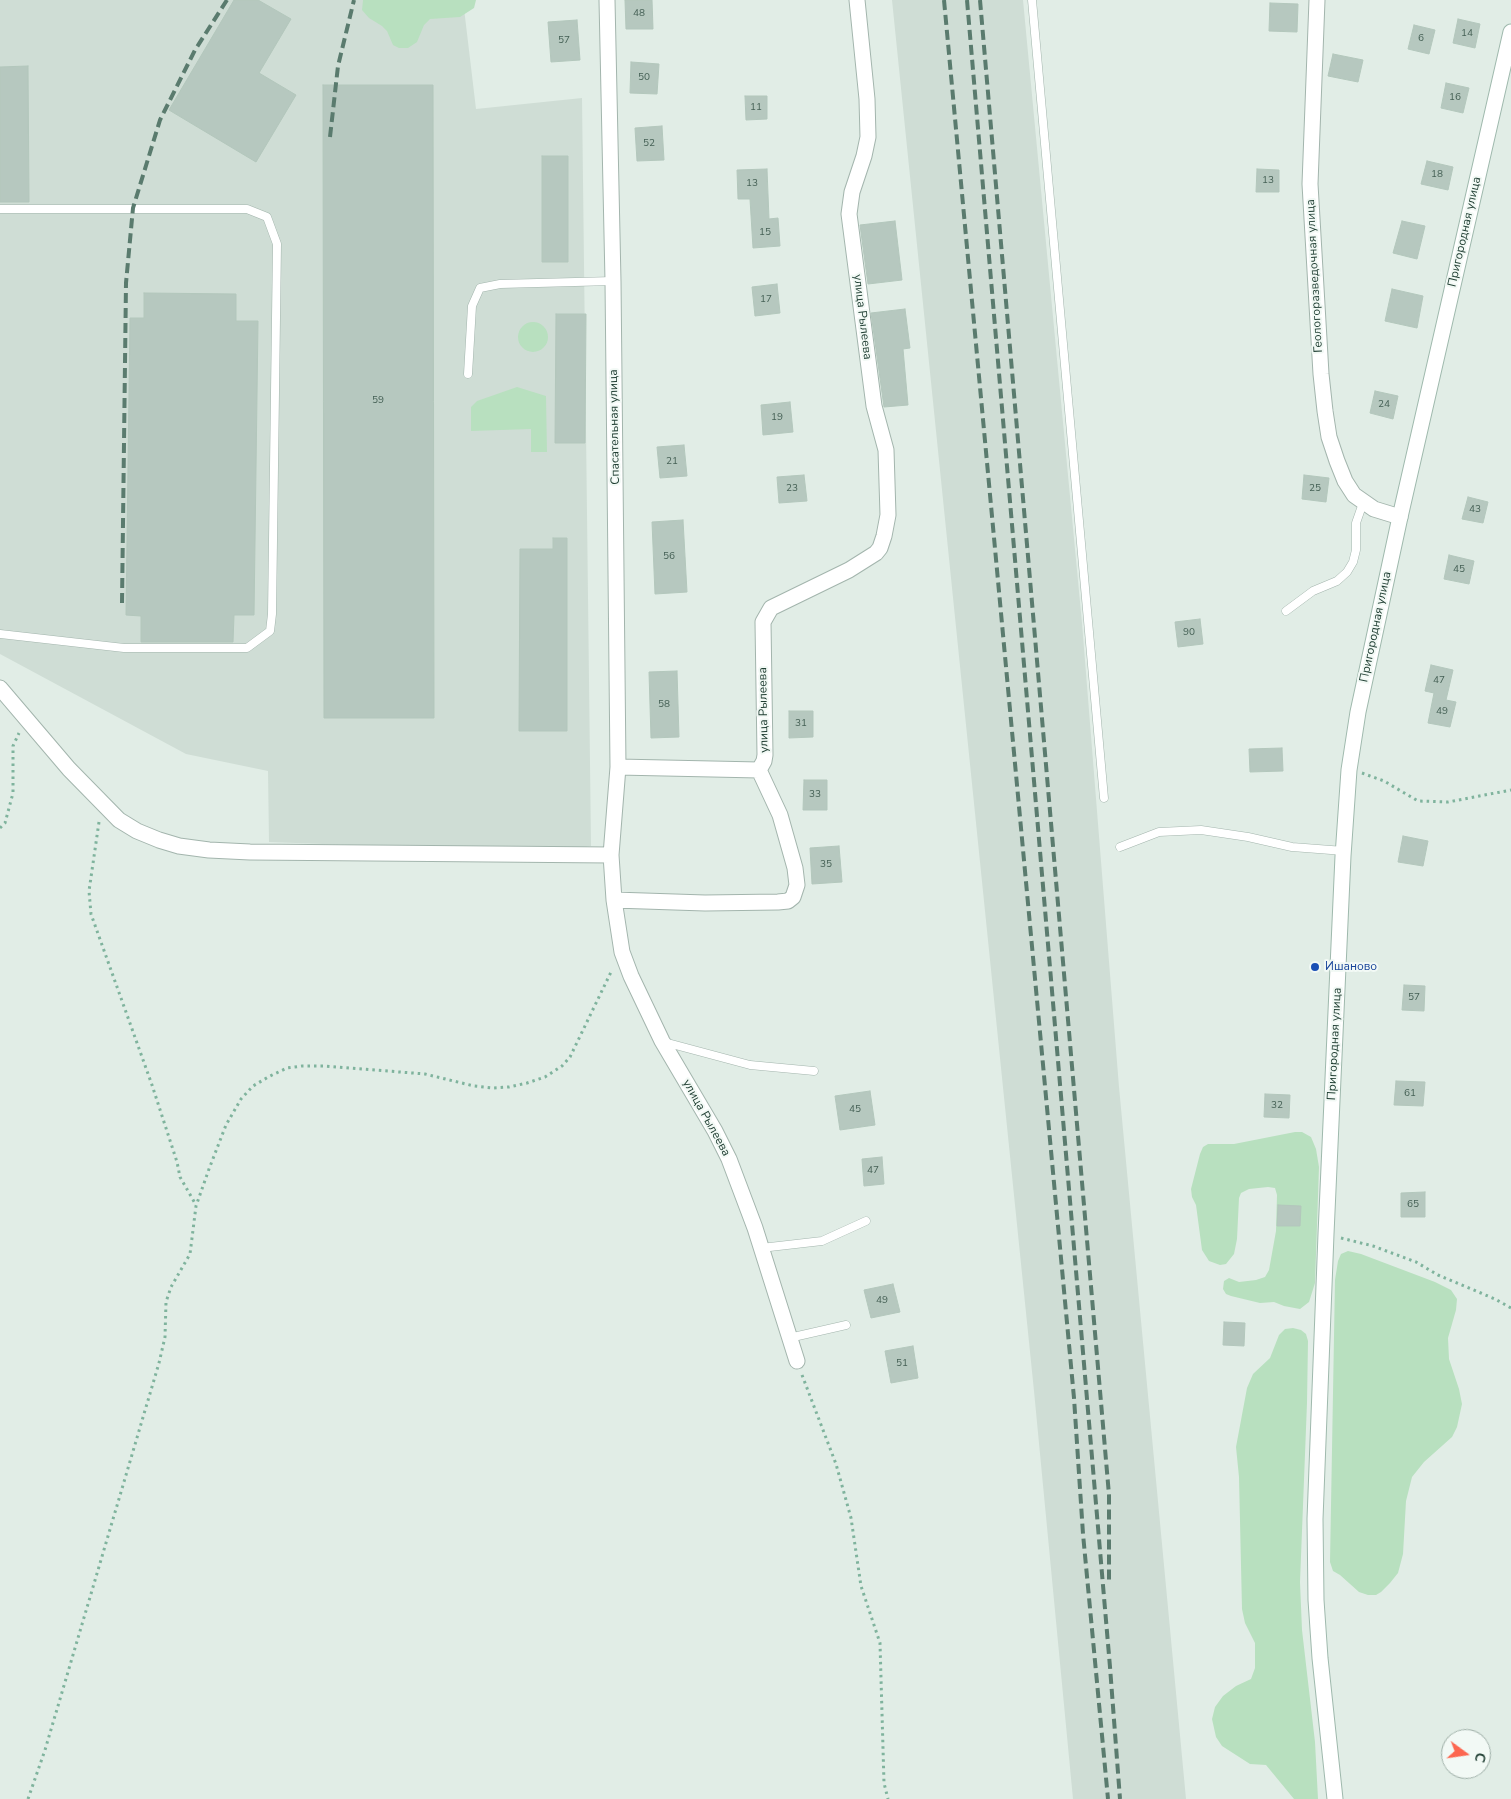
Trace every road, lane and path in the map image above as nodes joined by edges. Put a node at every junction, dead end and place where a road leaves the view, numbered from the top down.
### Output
1 (607, 0) edge
2 (856, 0) edge
3 (1032, 0) edge
4 (1317, 0) edge
5 (1511, 32) edge
6 (0, 209) edge
7 (614, 281) junction
8 (468, 374) dead end
9 (1363, 503) junction
10 (1400, 517) junction
11 (1286, 611) dead end
12 (0, 634) edge
13 (0, 688) edge
14 (26, 718) junction
15 (618, 767) junction
16 (759, 770) junction
17 (1349, 770) junction
18 (1511, 790) edge
19 (1104, 798) dead end
20 (104, 805) junction
21 (0, 828) edge
22 (1120, 847) dead end
23 (1344, 851) junction
24 (612, 855) junction
25 (614, 900) junction
26 (622, 952) junction
27 (662, 1041) junction
28 (814, 1071) dead end
29 (196, 1206) junction
30 (866, 1221) dead end
31 (1326, 1234) junction
32 (762, 1248) junction
33 (1511, 1308) edge
34 (846, 1325) dead end
35 (789, 1338) junction
36 (797, 1361) joint
37 (28, 1799) edge
38 (888, 1799) edge
39 (1335, 1799) edge

1 - 7 street, Спасательная улица
2 - 16 street, улица Рылеева
3 - 19 lane
4 - 9 street, Геологоразведочная улица
5 - 10 street, Пригородная улица
6 - 12 lane
7 - 8 lane
7 - 15 street, Спасательная улица
9 - 10 street, Геологоразведочная улица
9 - 11 lane
10 - 17 street, Пригородная улица
13 - 14 street
14 - 20 street
14 - 21 path
15 - 16 street
15 - 24 street, Спасательная улица
16 - 25 street, улица Рылеева
17 - 18 path
17 - 23 street, Пригородная улица
20 - 24 street
20 - 29 path
22 - 23 lane
23 - 31 street, Пригородная улица
24 - 25 street, Спасательная улица
25 - 26 street, улица Рылеева
26 - 27 street, улица Рылеева
26 - 29 path
27 - 28 lane
27 - 32 street, улица Рылеева
29 - 37 path
30 - 32 lane
31 - 33 path
31 - 39 street, Пригородная улица
32 - 35 street, улица Рылеева
34 - 35 lane
35 - 36 street, улица Рылеева
36 - 38 path

